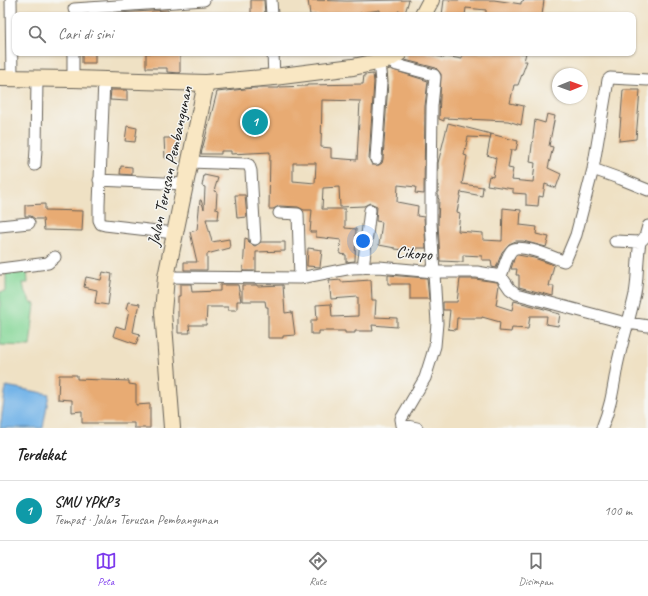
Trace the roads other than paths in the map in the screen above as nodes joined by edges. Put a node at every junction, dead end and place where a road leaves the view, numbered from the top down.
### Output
1 (11, 0) edge
2 (204, 0) edge
3 (271, 0) edge
4 (431, 0) edge
5 (74, 8) edge
6 (272, 12) edge
7 (425, 12) edge
8 (74, 56) edge
9 (273, 56) edge
10 (388, 58) edge
11 (274, 77) junction
12 (6, 78) edge
13 (37, 79) junction
14 (73, 79) junction
15 (104, 80) junction
16 (648, 80) edge
17 (206, 83) junction
18 (376, 159) dead end
19 (189, 162) junction
20 (35, 165) dead end
21 (593, 170) junction
22 (100, 180) junction
23 (185, 184) junction
24 (648, 190) edge
25 (370, 210) dead end
26 (279, 214) dead end
27 (30, 222) dead end
28 (0, 226) edge
29 (648, 226) edge
30 (174, 234) junction
31 (255, 239) dead end
32 (615, 241) dead end
33 (640, 242) junction
34 (55, 257) dead end
35 (363, 268) junction
36 (0, 269) edge
37 (434, 272) junction
38 (501, 276) junction
39 (166, 277) junction
40 (300, 278) junction
41 (627, 322) junction
42 (648, 326) edge
43 (399, 426) edge
44 (172, 428) edge
45 (417, 428) edge
46 (602, 428) edge

1 - 12 street
2 - 5 street
3 - 6 street
4 - 7 street
8 - 14 street
9 - 11 street
10 - 11 street, Jalan Terusan Pembangunan
10 - 18 street
10 - 37 street
11 - 17 street, Jalan Terusan Pembangunan
12 - 13 street
13 - 14 street
13 - 20 street
14 - 15 street
15 - 17 street
15 - 22 street
16 - 21 street
17 - 19 street, Jalan Terusan Pembangunan
19 - 23 street, Jalan Terusan Pembangunan
19 - 31 street
21 - 24 street
21 - 38 street
22 - 23 street
22 - 30 street
23 - 30 street, Jalan Terusan Pembangunan
25 - 35 street
26 - 40 street
27 - 28 street
29 - 33 street
30 - 39 street, Jalan Terusan Pembangunan
32 - 33 street
33 - 41 street
34 - 36 street
35 - 37 street, Cikopo
35 - 40 street, Cikopo
37 - 38 street, Cikopo
37 - 43 street
38 - 41 street
39 - 40 street, Cikopo
39 - 44 street, Jalan Terusan Pembangunan
41 - 42 street
41 - 46 street
43 - 45 street

